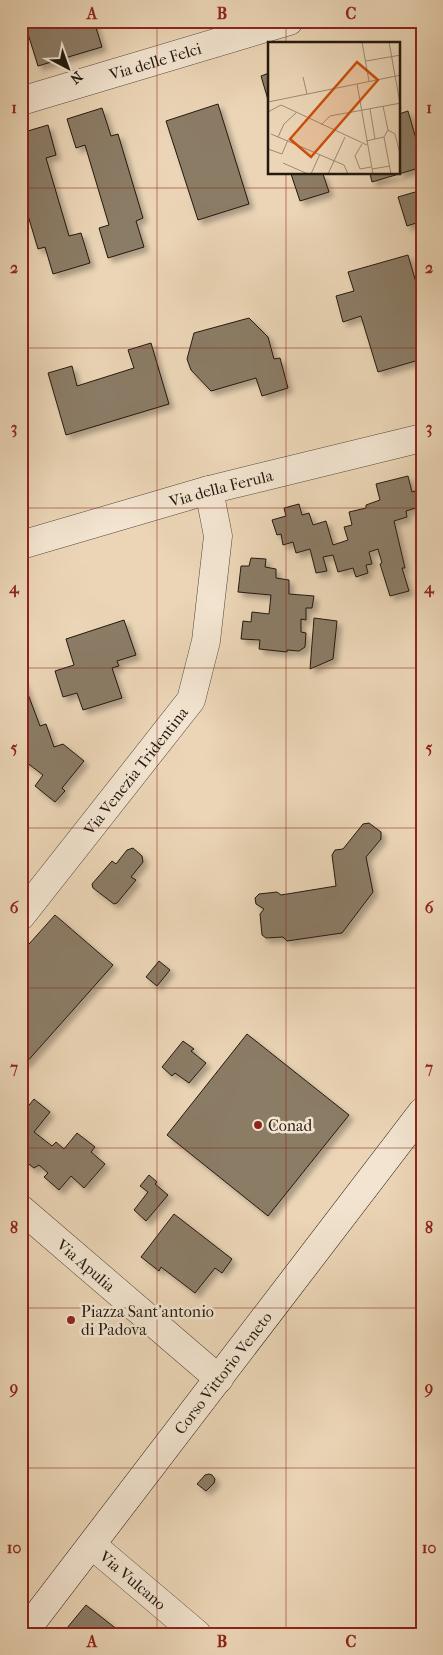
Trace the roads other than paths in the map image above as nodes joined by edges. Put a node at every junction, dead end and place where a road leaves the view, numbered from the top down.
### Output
1 (289, 21) edge
2 (21, 101) edge
3 (422, 438) edge
4 (209, 490) junction
5 (21, 545) edge
6 (21, 916) edge
7 (422, 1112) edge
8 (21, 1210) edge
9 (219, 1379) junction
10 (92, 1545) junction
11 (23, 1634) edge
12 (197, 1634) edge

1 - 2 street, Via delle Felci
3 - 4 street, Via della Ferula
4 - 5 street, Via della Ferula
4 - 6 street, Via Venezia Tridentina
7 - 9 street, Corso Vittorio Veneto
8 - 9 street, Via Apulia
9 - 10 street, Corso Vittorio Veneto
10 - 11 street, Corso Vittorio Veneto
10 - 12 street, Via Vulcano

